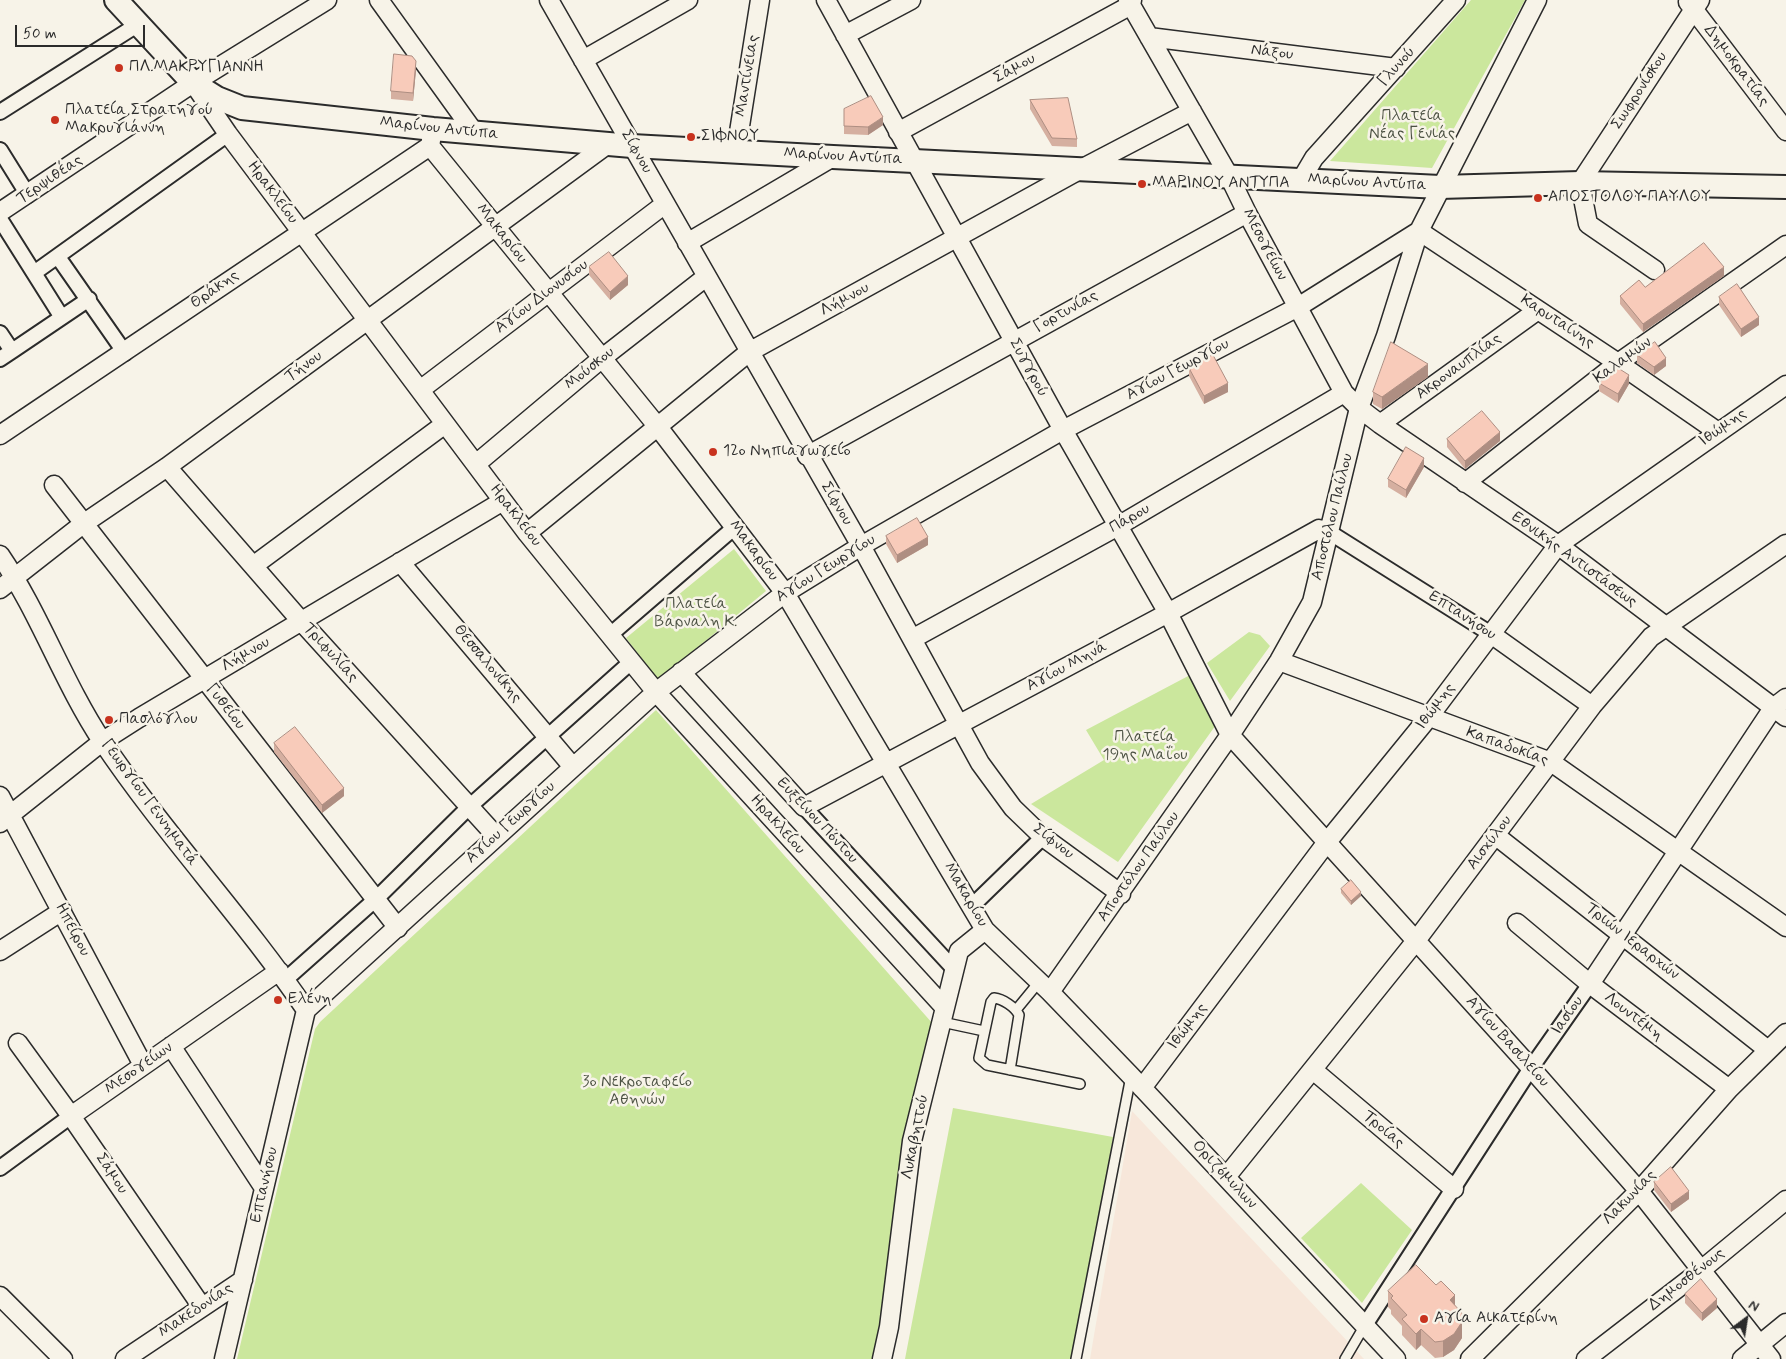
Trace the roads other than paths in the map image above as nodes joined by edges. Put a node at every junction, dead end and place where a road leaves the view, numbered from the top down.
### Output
1 (116, 0) edge
2 (327, 0) edge
3 (379, 0) edge
4 (549, 0) edge
5 (688, 0) edge
6 (760, 0) edge
7 (826, 0) edge
8 (911, 0) edge
9 (1456, 0) edge
10 (1537, 0) edge
11 (1131, 2) edge
12 (1693, 3) edge
13 (137, 25) junction
14 (845, 35) junction
15 (1149, 37) junction
16 (583, 60) junction
17 (1396, 68) junction
18 (193, 83) junction
19 (1192, 111) junction
20 (0, 112) edge
21 (1784, 123) edge
22 (474, 132) junction
23 (898, 132) junction
24 (228, 134) junction
25 (432, 137) junction
26 (608, 144) junction
27 (632, 146) junction
28 (0, 150) edge
29 (736, 151) junction
30 (833, 157) junction
31 (915, 161) junction
32 (1081, 169) junction
33 (1229, 176) junction
34 (1301, 180) junction
35 (1580, 183) junction
36 (1440, 187) junction
37 (1786, 187) edge
38 (28, 195) junction
39 (665, 204) junction
40 (0, 212) edge
41 (1247, 213) junction
42 (0, 220) edge
43 (495, 226) junction
44 (301, 231) junction
45 (1419, 231) junction
46 (957, 238) junction
47 (687, 244) junction
48 (1786, 245) edge
49 (58, 257) junction
50 (1655, 270) dead end
51 (34, 273) junction
52 (706, 277) junction
53 (548, 293) junction
54 (89, 299) junction
55 (1298, 307) junction
56 (1538, 310) junction
57 (61, 316) junction
58 (368, 320) junction
59 (0, 333) edge
60 (1013, 341) junction
61 (12, 351) junction
62 (748, 352) junction
63 (125, 353) junction
64 (0, 359) edge
65 (601, 359) junction
66 (1618, 363) junction
67 (1786, 385) edge
68 (420, 390) junction
69 (1344, 393) junction
70 (1359, 408) junction
71 (445, 424) junction
72 (1380, 424) junction
73 (658, 427) junction
74 (1063, 430) junction
75 (1718, 432) junction
76 (1, 433) edge
77 (807, 456) junction
78 (476, 464) junction
79 (166, 468) junction
80 (1465, 483) junction
81 (54, 485) dead end
82 (503, 501) junction
83 (83, 524) junction
84 (1118, 526) junction
85 (735, 527) junction
86 (1329, 532) junction
87 (528, 533) junction
88 (1786, 544) edge
89 (1558, 545) junction
90 (860, 546) junction
91 (0, 555) edge
92 (400, 562) junction
93 (253, 566) junction
94 (15, 577) junction
95 (0, 589) edge
96 (785, 593) junction
97 (1168, 613) junction
98 (301, 621) junction
99 (1664, 626) junction
100 (1490, 634) junction
101 (610, 635) junction
102 (912, 639) junction
103 (1279, 661) junction
104 (632, 662) junction
105 (681, 672) junction
106 (204, 680) junction
107 (656, 692) junction
108 (1592, 706) junction
109 (1782, 708) edge
110 (1428, 718) junction
111 (959, 724) junction
112 (1230, 735) junction
113 (548, 738) junction
114 (103, 741) junction
115 (887, 762) junction
116 (1551, 762) junction
117 (573, 766) junction
118 (0, 796) edge
119 (469, 807) junction
120 (804, 807) junction
121 (6, 819) edge
122 (1495, 835) junction
123 (496, 836) junction
124 (1043, 838) junction
125 (1328, 842) junction
126 (1679, 850) junction
127 (1121, 894) junction
128 (376, 900) junction
129 (971, 907) junction
130 (62, 911) junction
131 (1784, 921) edge
132 (1517, 923) dead end
133 (398, 928) junction
134 (985, 930) junction
135 (1622, 933) junction
136 (1415, 942) junction
137 (0, 951) edge
138 (954, 969) junction
139 (282, 975) junction
140 (1590, 984) junction
141 (1045, 987) junction
142 (306, 1010) junction
143 (1016, 1010) junction
144 (943, 1015) junction
145 (984, 1031) junction
146 (1786, 1033) edge
147 (18, 1043) dead end
148 (171, 1046) junction
149 (1768, 1050) junction
150 (143, 1064) junction
151 (1531, 1068) junction
152 (1010, 1070) junction
153 (1313, 1070) junction
154 (1136, 1082) junction
155 (1080, 1084) dead end
156 (1729, 1089) junction
157 (71, 1116) junction
158 (1, 1165) edge
159 (1226, 1177) junction
160 (264, 1188) junction
161 (1454, 1189) junction
162 (1639, 1191) junction
163 (1786, 1200) edge
164 (1700, 1271) junction
165 (242, 1280) junction
166 (0, 1296) edge
167 (202, 1307) junction
168 (1786, 1323) edge
169 (1365, 1325) junction
170 (1759, 1345) junction
171 (63, 1359) edge
172 (125, 1359) edge
173 (224, 1359) edge
174 (882, 1359) edge
175 (1076, 1359) edge
176 (1345, 1359) edge
177 (1396, 1359) edge
178 (1470, 1359) edge
179 (1586, 1359) edge
180 (1742, 1359) edge
181 (1771, 1359) edge

1 - 13 street, Ηρακλείου
2 - 18 street, Τερψιθέας
3 - 22 street
4 - 16 street, Σίφνου
5 - 16 street
6 - 29 street, Μαντίνειας
7 - 14 street, Συγγρού
8 - 14 street
9 - 17 street, Γλυνού
10 - 36 street, Αποστόλου Παύλου
11 - 15 street, Μεσογείων
11 - 23 street, Σάμου
12 - 21 street, Δημοκρατίας
12 - 35 street, Σωφρονίσκου
13 - 18 street, Ηρακλείου
13 - 20 street
14 - 23 street, Συγγρού
15 - 17 street, Νάξου
15 - 19 street, Μεσογείων
16 - 27 street, Σίφνου
17 - 34 street, Γλυνού
18 - 24 street, Ηρακλείου
18 - 25 street, Μαρίνου Αντύπα
18 - 38 street, Τερψιθέας
19 - 32 street, Λήμνου
19 - 33 street, Μεσογείων
22 - 25 street, Μαρίνου Αντύπα
22 - 26 street, Μαρίνου Αντύπα
23 - 31 street, Συγγρού
24 - 44 street, Ηρακλείου
24 - 49 street
25 - 43 street, Μακαρίου
25 - 44 street, Θράκης
26 - 27 street, Μαρίνου Αντύπα
26 - 43 street, Τήνου
27 - 29 street, Μαρίνου Αντύπα
27 - 39 street, Σίφνου
28 - 38 street
29 - 30 street, Μαρίνου Αντύπα
30 - 31 street, Μαρίνου Αντύπα
30 - 47 street
31 - 32 street, Μαρίνου Αντύπα
31 - 46 street, Συγγρού
32 - 33 street, Μαρίνου Αντύπα
32 - 46 street, Λήμνου
33 - 34 street, Μαρίνου Αντύπα
33 - 41 street, Μεσογείων
34 - 36 street, Μαρίνου Αντύπα
35 - 36 street, Μαρίνου Αντύπα
35 - 37 street, Μαρίνου Αντύπα
35 - 50 street
36 - 45 street, Αποστόλου Παύλου
38 - 40 street, Τερψιθέας
39 - 47 street, Σίφνου
39 - 53 street, Αγίου Διονυσίου
41 - 55 street, Μεσογείων
41 - 60 street, Γορτυνίας
42 - 51 street
43 - 53 street, Μακαρίου
43 - 58 street, Τήνου
44 - 58 street, Ηρακλείου
44 - 63 street, Θράκης
45 - 55 street, Αγίου Γεωργίου
45 - 56 street, Καρυταίνης
45 - 70 street, Αποστόλου Παύλου
46 - 60 street, Συγγρού
46 - 62 street, Λήμνου
47 - 52 street, Σίφνου
48 - 66 street, Καλαμών
49 - 51 street
49 - 54 street
51 - 57 street
52 - 62 street, Σίφνου
52 - 65 street, Μούσκου
53 - 65 street, Μακαρίου
53 - 68 street, Αγίου Διονυσίου
54 - 57 street
54 - 63 street
55 - 69 street, Μεσογείων
55 - 74 street, Αγίου Γεωργίου
56 - 66 street, Καρυταίνης
56 - 72 street, Ακροναυπλίας
57 - 61 street
58 - 68 street, Ηρακλείου
58 - 79 street, Τήνου
59 - 61 street
60 - 74 street, Συγγρού
60 - 77 street, Γορτυνίας
61 - 64 street
62 - 73 street, Λήμνου
62 - 77 street, Σίφνου
63 - 76 street, Θράκης
65 - 73 street, Μακαρίου
65 - 78 street, Μούσκου
66 - 75 street, Καρυταίνης
66 - 80 street, Καλαμών
67 - 75 street, Ιθώμης
68 - 71 street, Ηρακλείου
69 - 70 street, Μεσογείων
69 - 84 street, Πάρου
70 - 72 street, Εθνικής Αντιστάσεως
70 - 86 street, Αποστόλου Παύλου
71 - 78 street, Ηρακλείου
71 - 93 street
72 - 80 street, Εθνικής Αντιστάσεως
73 - 85 street, Μακαρίου
73 - 87 street, Λήμνου
74 - 84 street, Συγγρού
74 - 90 street, Αγίου Γεωργίου
75 - 89 street, Ιθώμης
77 - 90 street, Σίφνου
78 - 82 street, Ηρακλείου
79 - 83 street, Τήνου
79 - 93 street, Τριφυλίας
80 - 89 street, Εθνικής Αντιστάσεως
81 - 83 street, Γυθείου
82 - 87 street, Ηρακλείου
82 - 92 street, Λήμνου
83 - 94 street, Τήνου
83 - 106 street, Γυθείου
84 - 97 street, Συγγρού
84 - 102 street, Πάρου
85 - 96 street, Μακαρίου
85 - 101 street
86 - 97 street, Αγίου Μηνά
86 - 100 street, Επτανήσου
86 - 103 street, Αποστόλου Παύλου
87 - 101 street, Ηρακλείου
88 - 99 street, Αισχύλου
89 - 99 street, Εθνικής Αντιστάσεως
89 - 100 street, Ιθώμης
90 - 96 street, Αγίου Γεωργίου
90 - 102 street, Σίφνου
91 - 94 street, Γεωργίου Γεννηματά
92 - 98 street, Λήμνου
92 - 113 street, Θεσσαλονίκης
93 - 98 street, Τριφυλίας
94 - 95 street, Τήνου
94 - 114 street, Γεωργίου Γεννηματά
96 - 105 street, Αγίου Γεωργίου
96 - 115 street, Μακαρίου
97 - 111 street, Αγίου Μηνά
97 - 112 street, Συγγρού
98 - 106 street, Λήμνου
98 - 119 street, Τριφυλίας
99 - 108 street, Αισχύλου
99 - 109 street, Εθνικής Αντιστάσεως
100 - 108 street, Επτανήσου
100 - 110 street, Ιθώμης
101 - 104 street, Ηρακλείου
102 - 111 street, Σίφνου
103 - 110 street, Καπαδοκίας
103 - 112 street, Αποστόλου Παύλου
104 - 107 street, Ηρακλείου
104 - 113 street
105 - 107 street, Αγίου Γεωργίου
105 - 120 street, Ευξείνου Πόντου
106 - 114 street, Λήμνου
106 - 128 street, Γυθείου
107 - 117 street, Αγίου Γεωργίου
107 - 144 street, Ηρακλείου
108 - 116 street, Αισχύλου
109 - 126 street, Ιασίου
110 - 116 street, Καπαδοκίας
110 - 125 street, Ιθώμης
111 - 115 street, Αγίου Μηνά
111 - 124 street, Σίφνου
112 - 125 street, Αγίου Βασιλείου
112 - 127 street, Αποστόλου Παύλου
113 - 117 street, Θεσσαλονίκης
113 - 119 street
114 - 121 street, Λήμνου
114 - 139 street, Γεωργίου Γεννηματά
115 - 120 street, Αγίου Μηνά
115 - 129 street, Μακαρίου
116 - 122 street, Αισχύλου
116 - 126 street, Καπαδοκίας
117 - 123 street, Αγίου Γεωργίου
118 - 121 street, Ηπείρου
119 - 123 street, Τριφυλίας
119 - 128 street
120 - 138 street, Ευξείνου Πόντου
121 - 130 street, Ηπείρου
122 - 135 street, Τριών Ιεραρχών
122 - 136 street, Αισχύλου
123 - 133 street, Αγίου Γεωργίου
124 - 127 street, Σίφνου
124 - 129 street
125 - 136 street, Αγίου Βασιλείου
125 - 154 street, Ιθώμης
126 - 131 street, Καπαδοκίας
126 - 135 street, Ιασίου
127 - 141 street, Αποστόλου Παύλου
128 - 133 street, Γυθείου
128 - 139 street
129 - 134 street, Μακαρίου
130 - 137 street
130 - 150 street, Ηπείρου
132 - 140 street, Λουντέμη
133 - 142 street, Αγίου Γεωργίου
134 - 138 street, Λυκαβηττού
134 - 141 street, Μακαρίου
135 - 140 street, Ιασίου
135 - 149 street, Τριών Ιεραρχών
136 - 151 street, Αγίου Βασιλείου
136 - 153 street, Αισχύλου
138 - 144 street, Λυκαβηττού
139 - 142 street, Γεωργίου Γεννηματά
139 - 148 street, Μεσογείων
140 - 151 street, Ιασίου
140 - 156 street, Λουντέμη
141 - 143 lane
141 - 154 street, Οριζόμυλων
142 - 160 street, Επτανήσου
143 - 145 lane
143 - 152 lane
144 - 145 lane
144 - 174 street, Λυκαβηττού
145 - 152 lane
146 - 149 street, Λακωνίας
147 - 157 street, Σάμου
148 - 150 street, Μεσογείων
148 - 160 street
149 - 156 street, Λακωνίας
150 - 157 street, Μεσογείων
151 - 161 street, Ιασίου
151 - 162 street, Αγίου Βασιλείου
152 - 155 lane
153 - 159 street, Αισχύλου
153 - 161 street, Τροίας
154 - 159 street, Οριζόμυλων
154 - 175 lane
156 - 162 street, Λακωνίας
157 - 158 street, Μεσογείων
157 - 167 street, Σάμου
159 - 169 street, Οριζόμυλων
160 - 165 street, Επτανήσου
161 - 169 street, Ιασίου
162 - 164 street, Αγίου Βασιλείου
162 - 178 street, Λακωνίας
163 - 164 street, Δημοσθένους
164 - 170 street, Αγίου Βασιλείου
164 - 179 street, Δημοσθένους
165 - 167 street, Μακεδονίας
165 - 173 street, Επτανήσου
166 - 171 street
167 - 172 street, Μακεδονίας
168 - 170 street
169 - 176 lane
169 - 177 street, Οριζόμυλων
170 - 180 street
170 - 181 street, Αγίου Βασιλείου

